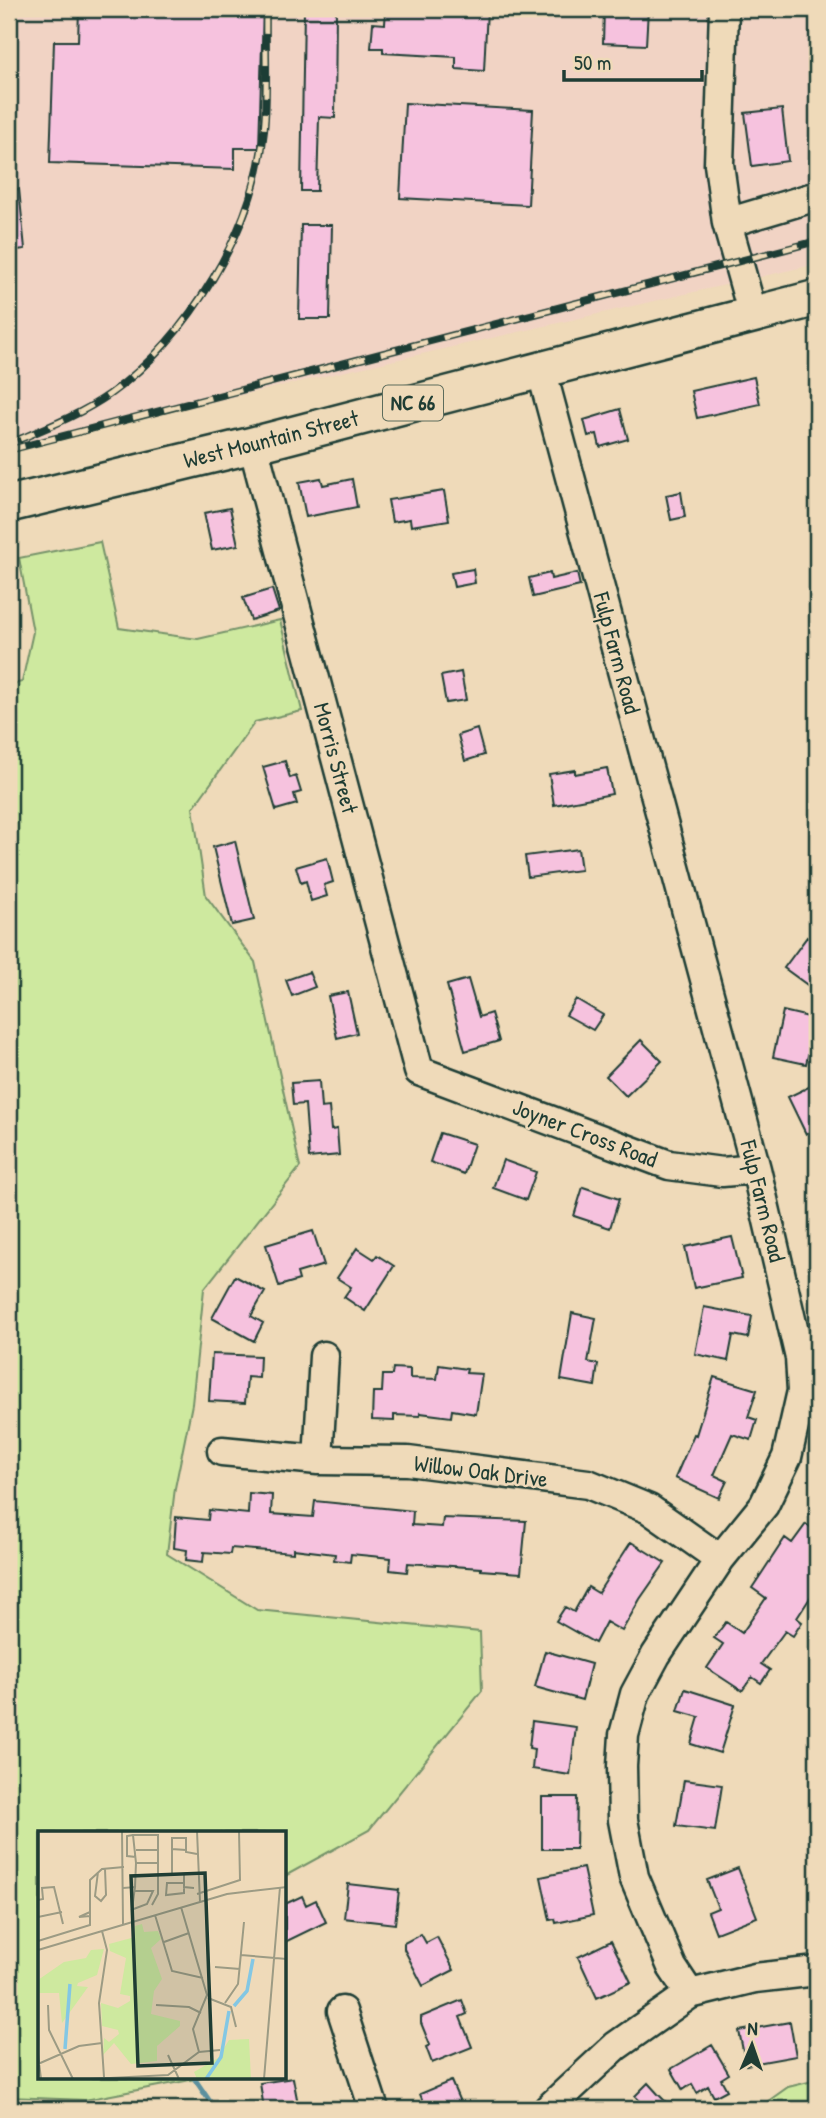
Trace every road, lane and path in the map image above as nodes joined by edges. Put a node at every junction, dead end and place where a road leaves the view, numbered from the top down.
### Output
1 (724, 9) edge
2 (817, 196) edge
3 (727, 223) junction
4 (817, 298) edge
5 (753, 314) junction
6 (541, 369) junction
7 (253, 445) junction
8 (9, 504) edge
9 (419, 1072) joint
10 (756, 1169) junction
11 (324, 1356) dead end
12 (810, 1392) edge
13 (222, 1451) dead end
14 (318, 1460) junction
15 (720, 1559) junction
16 (817, 1971) edge
17 (690, 1994) junction
18 (342, 2011) dead end
19 (374, 2109) edge
20 (548, 2109) edge

1 - 3 street
2 - 3 street
3 - 5 street
4 - 5 main road, West Mountain Street / NC 66
5 - 6 main road, West Mountain Street / NC 66
6 - 7 main road, West Mountain Street / NC 66
6 - 10 street, Fulp Farm Road
7 - 8 main road, West Mountain Street / NC 66
7 - 9 street, Morris Street
9 - 10 street, Joyner Cross Road
10 - 12 street, Fulp Farm Road
11 - 14 street
12 - 15 street, Fulp Farm Road
13 - 14 street, Willow Oak Drive
14 - 15 street, Willow Oak Drive
15 - 17 street, Fulp Farm Road
16 - 17 street
17 - 20 street
18 - 19 street

